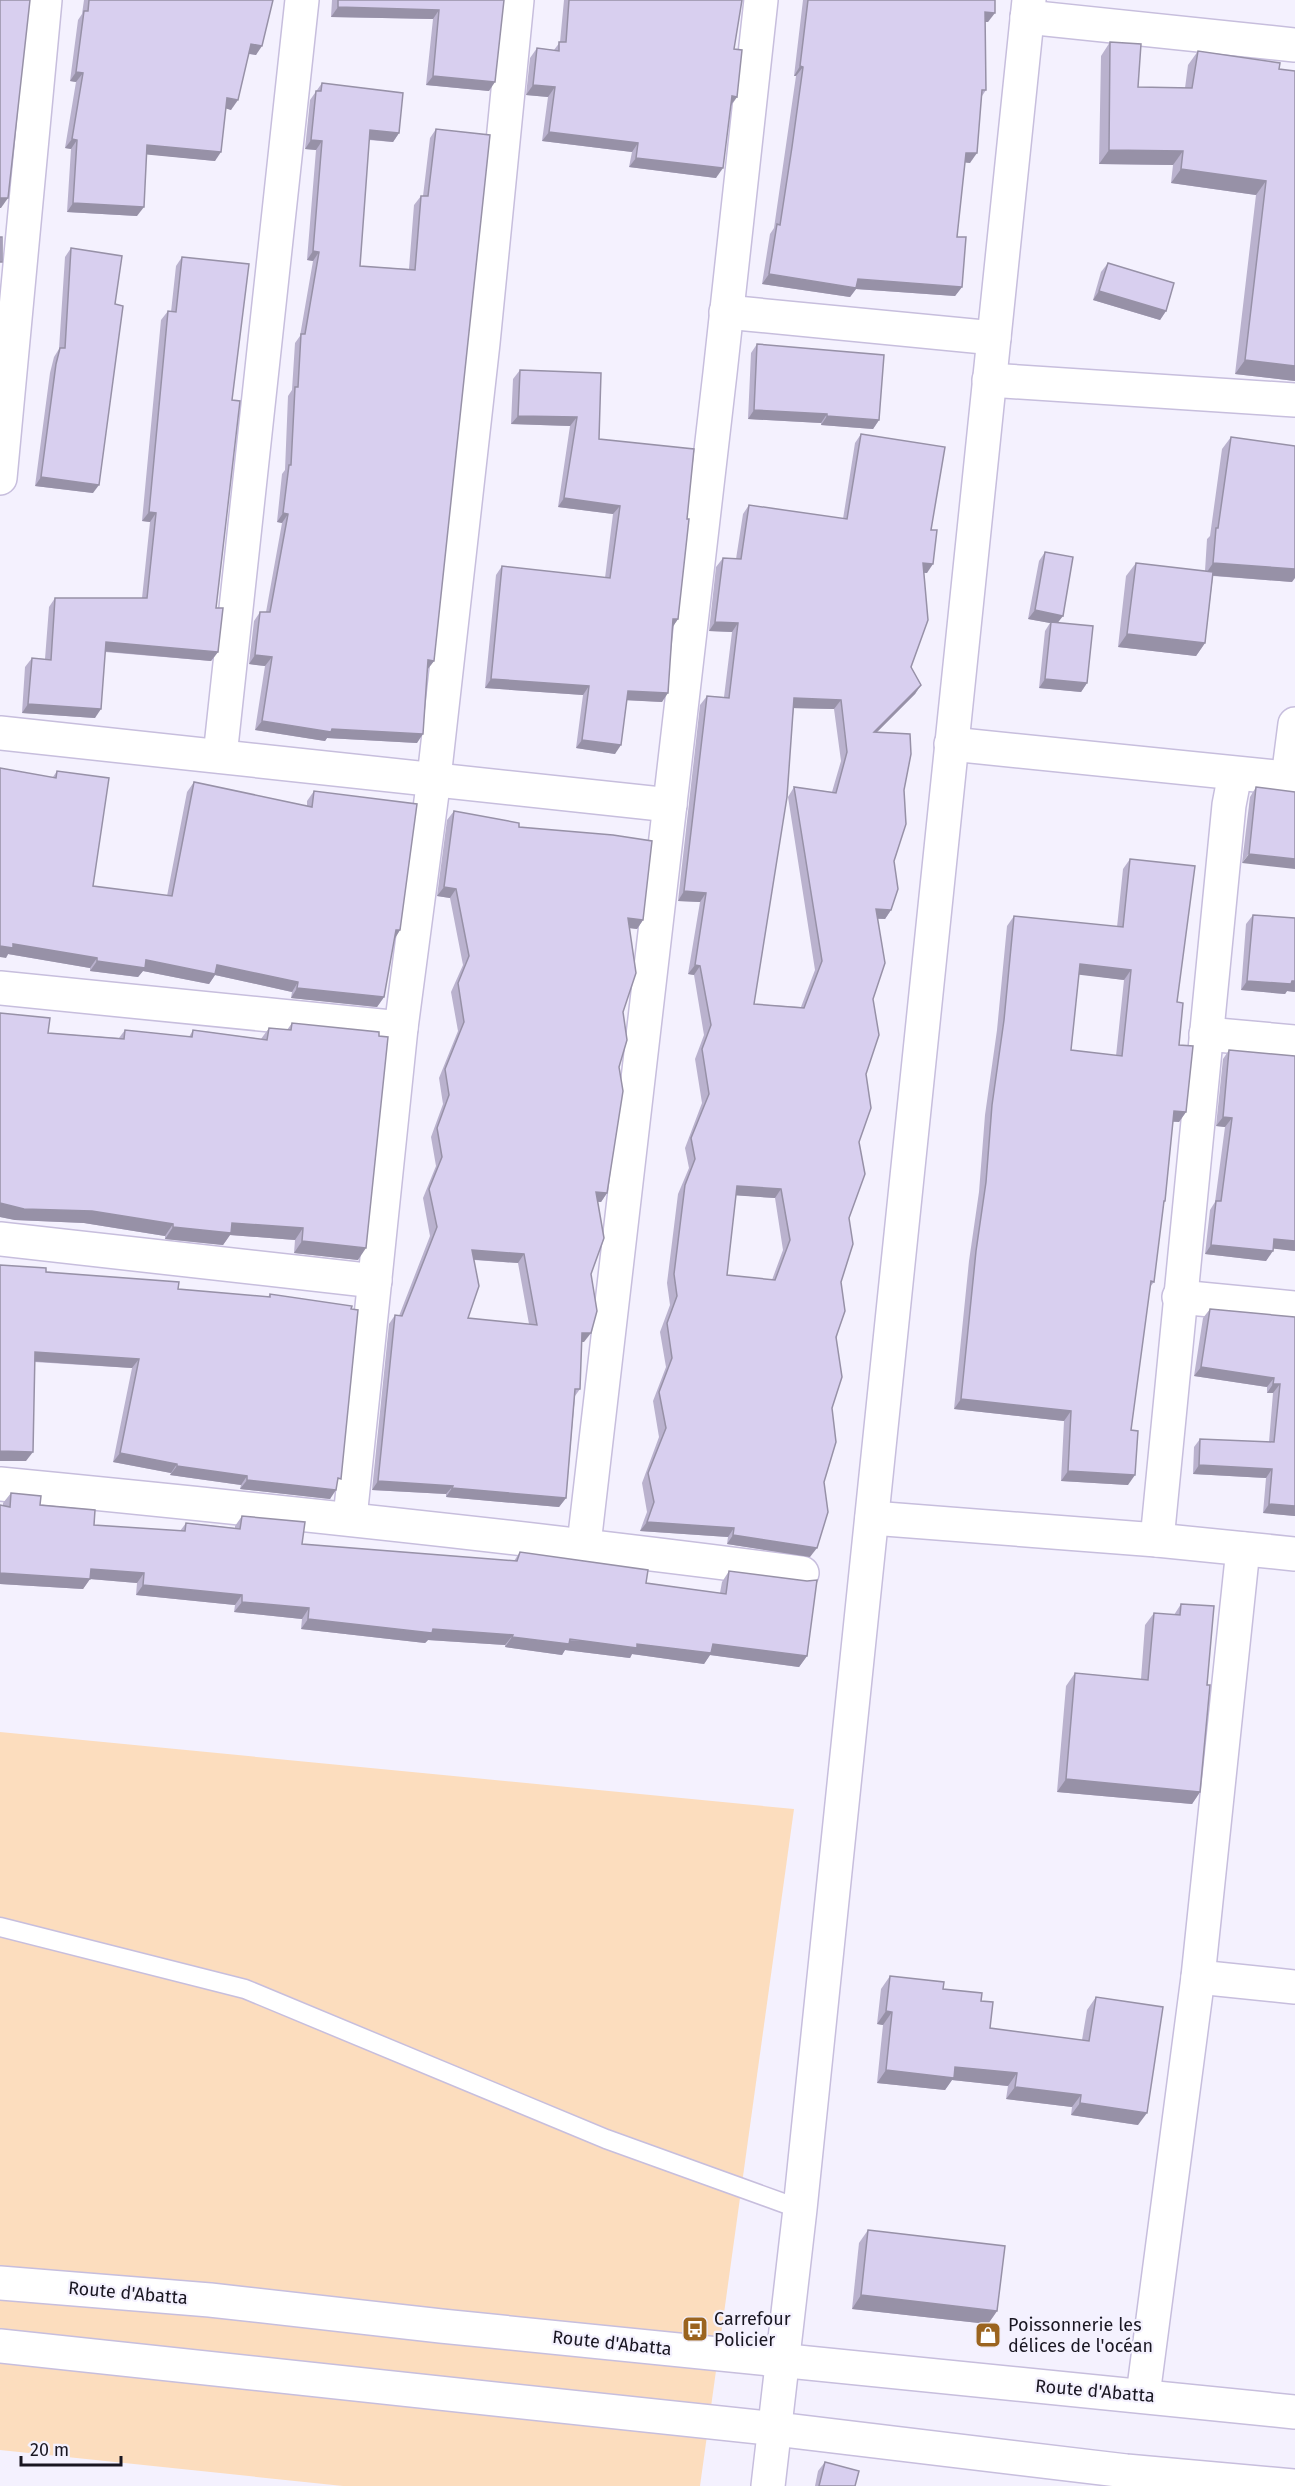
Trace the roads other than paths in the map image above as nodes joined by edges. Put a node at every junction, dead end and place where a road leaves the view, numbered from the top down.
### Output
1 (45, 0) edge
2 (302, 0) edge
3 (517, 0) edge
4 (761, 0) edge
5 (1028, 9) edge
6 (1295, 45) edge
7 (726, 312) junction
8 (994, 338) junction
9 (989, 380) junction
10 (1295, 400) edge
11 (0, 478) edge
12 (1295, 724) edge
13 (0, 733) edge
14 (951, 744) junction
15 (220, 756) junction
16 (1235, 774) junction
17 (434, 778) junction
18 (1292, 779) edge
19 (670, 805) junction
20 (0, 988) edge
21 (401, 1028) junction
22 (1206, 1034) junction
23 (1295, 1041) edge
24 (0, 1239) edge
25 (375, 1281) junction
26 (1179, 1297) junction
27 (1295, 1308) edge
28 (0, 1484) edge
29 (350, 1518) junction
30 (872, 1518) junction
31 (1157, 1540) junction
32 (584, 1544) junction
33 (1243, 1549) junction
34 (1295, 1554) edge
35 (802, 1574) dead end
36 (0, 1927) edge
37 (1198, 1977) junction
38 (1295, 1987) edge
39 (800, 2209) junction
40 (0, 2283) edge
41 (0, 2346) edge
42 (784, 2360) junction
43 (1143, 2395) junction
44 (1295, 2412) edge
45 (776, 2429) junction
46 (1126, 2478) edge
47 (768, 2486) edge
48 (1293, 2486) edge

1 - 11 street
2 - 15 street
3 - 17 street
4 - 7 street
5 - 6 street
5 - 8 street
7 - 8 street
7 - 19 street
8 - 9 street
9 - 10 street
9 - 14 street
12 - 18 street
13 - 15 street
14 - 16 street
14 - 30 street
15 - 17 street
16 - 18 street
16 - 22 street
17 - 19 street
17 - 21 street
19 - 32 street
20 - 21 street
21 - 25 street
22 - 23 street
22 - 26 street
24 - 25 street
25 - 29 street
26 - 27 street
26 - 31 street
28 - 29 street
29 - 32 street
30 - 31 street
30 - 39 street
31 - 33 street
32 - 35 street
33 - 34 street
33 - 37 street
36 - 39 lane
37 - 38 street
37 - 43 street
39 - 42 street
40 - 42 street, Route d'Abatta
41 - 45 street
42 - 43 street, Route d'Abatta
42 - 45 street
43 - 44 street, Route d'Abatta
45 - 46 street
45 - 47 street
46 - 48 street

